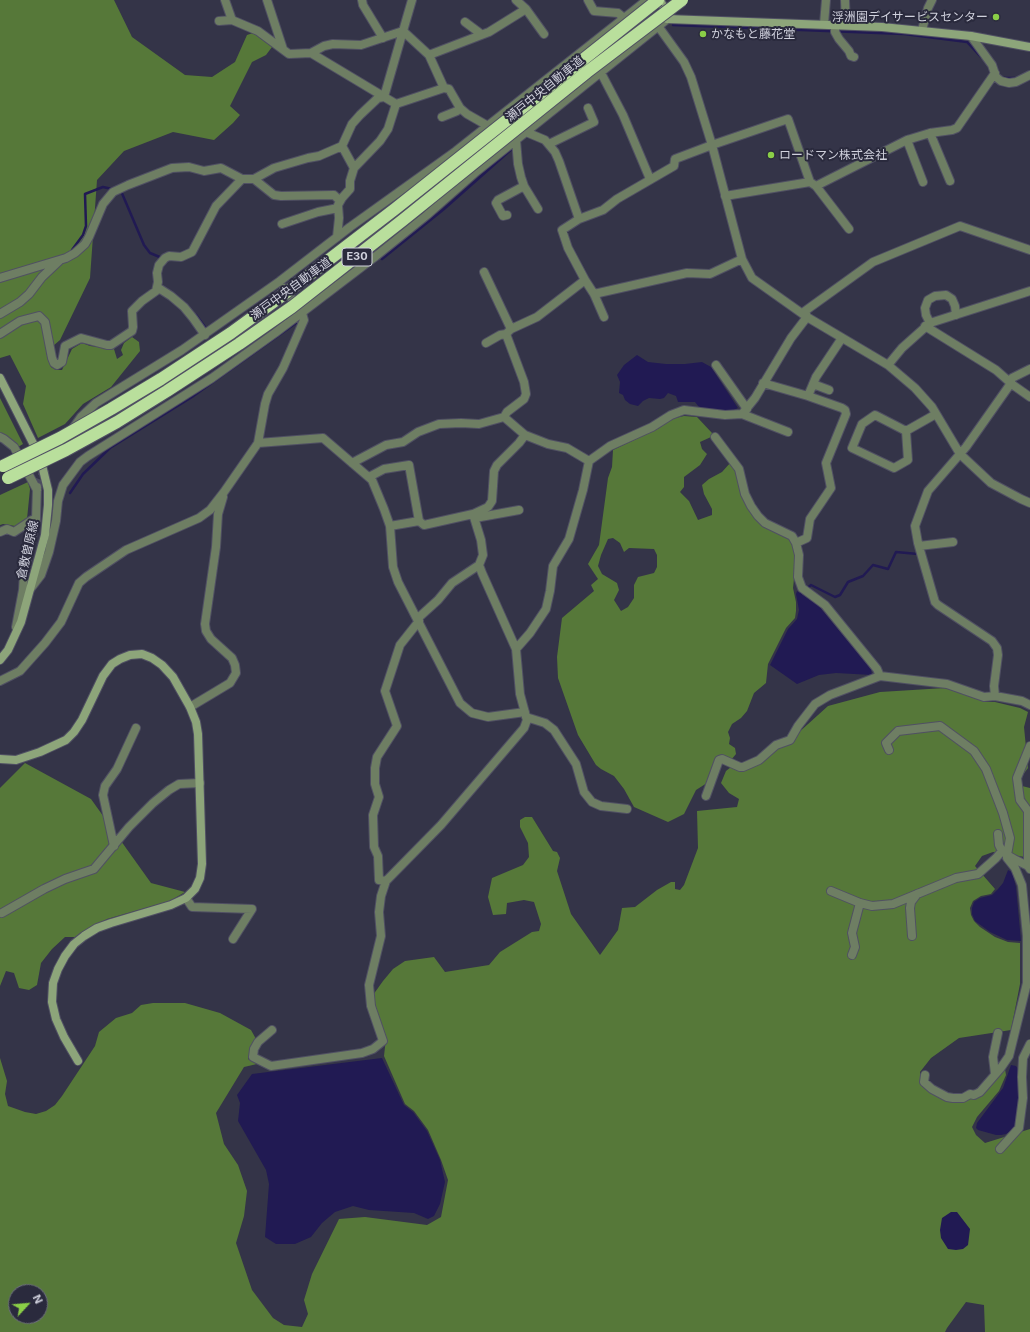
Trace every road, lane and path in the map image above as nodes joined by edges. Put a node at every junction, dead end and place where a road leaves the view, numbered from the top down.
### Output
1 (225, 0) edge
2 (267, 0) edge
3 (362, 0) edge
4 (412, 0) edge
5 (588, 0) edge
6 (647, 0) edge
7 (659, 0) edge
8 (682, 0) edge
9 (826, 0) edge
10 (845, 0) edge
11 (932, 0) edge
12 (518, 1) edge
13 (526, 9) junction
14 (624, 18) junction
15 (667, 19) junction
16 (232, 20) junction
17 (219, 21) dead end
18 (465, 22) dead end
19 (824, 24) junction
20 (846, 25) junction
21 (658, 26) junction
22 (835, 29) junction
23 (922, 30) junction
24 (402, 31) junction
25 (480, 34) junction
26 (544, 34) dead end
27 (971, 36) junction
28 (383, 38) junction
29 (587, 47) junction
30 (1030, 47) edge
31 (283, 49) junction
32 (311, 53) junction
33 (429, 55) junction
34 (854, 57) dead end
35 (601, 72) junction
36 (995, 73) junction
37 (1030, 75) edge
38 (444, 88) junction
39 (384, 97) junction
40 (396, 104) junction
41 (460, 108) junction
42 (588, 108) dead end
43 (442, 117) dead end
44 (488, 126) junction
45 (526, 132) junction
46 (930, 133) junction
47 (516, 140) junction
48 (907, 140) junction
49 (549, 144) junction
50 (712, 145) junction
51 (342, 146) junction
52 (354, 168) junction
53 (254, 179) junction
54 (650, 179) junction
55 (242, 180) junction
56 (950, 181) dead end
57 (924, 182) dead end
58 (813, 184) junction
59 (524, 186) junction
60 (725, 196) junction
61 (339, 204) junction
62 (538, 209) dead end
63 (507, 215) dead end
64 (579, 219) junction
65 (282, 224) dead end
66 (849, 229) dead end
67 (337, 237) junction
68 (1030, 250) edge
69 (61, 259) junction
70 (742, 259) junction
71 (484, 272) dead end
72 (0, 278) edge
73 (585, 280) junction
74 (280, 281) junction
75 (157, 287) junction
76 (1030, 291) edge
77 (594, 294) junction
78 (302, 313) junction
79 (0, 314) edge
80 (956, 315) junction
81 (604, 317) dead end
82 (807, 317) junction
83 (928, 324) junction
84 (509, 331) junction
85 (0, 334) edge
86 (205, 335) junction
87 (842, 338) junction
88 (486, 343) dead end
89 (716, 365) dead end
90 (888, 365) junction
91 (1030, 369) edge
92 (0, 378) edge
93 (1010, 382) junction
94 (763, 383) junction
95 (813, 384) junction
96 (829, 390) dead end
97 (808, 396) junction
98 (1030, 396) edge
99 (744, 411) junction
100 (936, 414) junction
101 (504, 417) junction
102 (906, 431) junction
103 (788, 432) dead end
104 (525, 435) junction
105 (0, 437) edge
106 (715, 437) dead end
107 (258, 443) junction
108 (960, 454) junction
109 (589, 461) junction
110 (352, 463) junction
111 (48, 464) tunnel mouth
112 (3, 466) dead end
113 (369, 477) junction
114 (8, 478) dead end
115 (224, 492) junction
116 (1030, 503) edge
117 (519, 510) dead end
118 (474, 516) junction
119 (36, 521) junction
120 (420, 521) junction
121 (390, 526) junction
122 (0, 532) edge
123 (953, 542) dead end
124 (796, 543) junction
125 (921, 546) junction
126 (479, 565) junction
127 (32, 588) junction
128 (418, 620) junction
129 (14, 636) junction
130 (516, 649) junction
131 (0, 660) edge
132 (880, 676) junction
133 (0, 681) edge
134 (995, 696) junction
135 (1030, 705) edge
136 (190, 707) junction
137 (525, 715) junction
138 (136, 728) dead end
139 (1030, 746) edge
140 (889, 750) dead end
141 (0, 760) edge
142 (200, 783) junction
143 (706, 796) dead end
144 (627, 809) dead end
145 (998, 834) dead end
146 (114, 846) junction
147 (1004, 853) junction
148 (1029, 868) edge
149 (386, 881) junction
150 (831, 891) dead end
151 (918, 894) junction
152 (186, 898) junction
153 (860, 903) junction
154 (2, 913) dead end
155 (912, 936) dead end
156 (233, 939) dead end
157 (852, 955) dead end
158 (272, 1030) dead end
159 (998, 1033) dead end
160 (1030, 1044) edge
161 (1009, 1056) junction
162 (1023, 1058) junction
163 (78, 1061) dead end
164 (996, 1074) junction
165 (925, 1075) dead end
166 (1000, 1149) dead end

1 - 16 street
2 - 31 street
3 - 28 street
4 - 24 street
5 - 14 street
6 - 14 street
7 - 15 street
7 - 112 highway, 瀬戸中央自動車道 / E30, bridge
8 - 114 highway, 瀬戸中央自動車道 / E30, bridge
9 - 19 street
10 - 20 street
11 - 23 street
12 - 13 street
13 - 25 street
13 - 26 street
14 - 29 street
15 - 19 street
15 - 21 street
16 - 17 street
16 - 31 street
18 - 25 street
19 - 22 street
20 - 22 street
20 - 23 street
21 - 35 street
21 - 50 street
22 - 34 street
23 - 27 street
24 - 28 street
24 - 33 street
24 - 39 street
25 - 33 street
27 - 30 street
27 - 36 street
28 - 32 street
29 - 35 street
29 - 44 street
31 - 32 street
32 - 39 street
33 - 38 street
35 - 45 street
35 - 54 street
36 - 37 street
36 - 46 street
38 - 40 street
38 - 41 street
39 - 40 street
39 - 51 street
40 - 52 street
41 - 43 street
41 - 44 street
42 - 49 street
44 - 67 street
45 - 47 street
45 - 49 street
46 - 48 street
46 - 56 street
47 - 59 street
47 - 78 street
48 - 57 street
48 - 58 street
49 - 64 street
50 - 54 street
50 - 58 street
50 - 60 street
51 - 52 street
51 - 53 street
52 - 61 street
53 - 55 street
53 - 61 street
54 - 64 street
55 - 69 street
55 - 75 street
58 - 60 street
58 - 66 street
59 - 62 street
59 - 63 street
60 - 70 street
61 - 65 street
61 - 67 street
64 - 73 street
67 - 74 street
68 - 82 street
69 - 72 street
69 - 79 street
70 - 77 street
70 - 82 street
71 - 84 street
73 - 77 street
73 - 84 street
74 - 78 street
74 - 86 street
75 - 85 street
75 - 86 street
76 - 80 street
77 - 81 street
78 - 107 street
78 - 127 street
80 - 83 street
80 - 83 street
82 - 87 street
82 - 94 street
83 - 90 street
83 - 93 street
84 - 88 street
84 - 101 street
86 - 111 street
87 - 90 street
87 - 95 street
89 - 99 street
90 - 100 street
91 - 93 street
92 - 127 street, 倉敷曽原線
93 - 98 street
93 - 108 street
94 - 97 street
94 - 99 street
95 - 96 street
95 - 97 street
97 - 124 street
99 - 103 street
99 - 109 street
100 - 102 street
100 - 108 street
101 - 104 street
101 - 110 street
102 - 102 street
104 - 109 street
104 - 118 street
105 - 119 street
106 - 124 street
107 - 110 street
107 - 115 street
108 - 116 street
108 - 125 street
109 - 130 street
110 - 113 street
113 - 120 street
113 - 121 street
115 - 133 street
115 - 136 street
117 - 118 street
118 - 120 street
118 - 126 street
119 - 122 street
119 - 129 street
120 - 121 street
121 - 128 street
123 - 125 street
124 - 132 street
125 - 134 street
126 - 128 street
126 - 130 street
127 - 129 street, 倉敷曽原線
128 - 137 street
128 - 149 street
129 - 131 street, 倉敷曽原線
130 - 137 street
132 - 134 street
132 - 143 street
134 - 135 street
136 - 141 street
136 - 142 street
137 - 144 street
137 - 149 street
138 - 146 street
139 - 148 street
140 - 147 street
142 - 146 street
142 - 152 street
145 - 147 street
146 - 154 street
147 - 148 street
147 - 151 street
147 - 161 street
149 - 158 street
150 - 153 street
151 - 153 street
151 - 155 street
152 - 156 street
152 - 163 street
153 - 157 street
159 - 164 street
160 - 162 street
161 - 162 street
161 - 164 street
162 - 166 street
164 - 165 street

